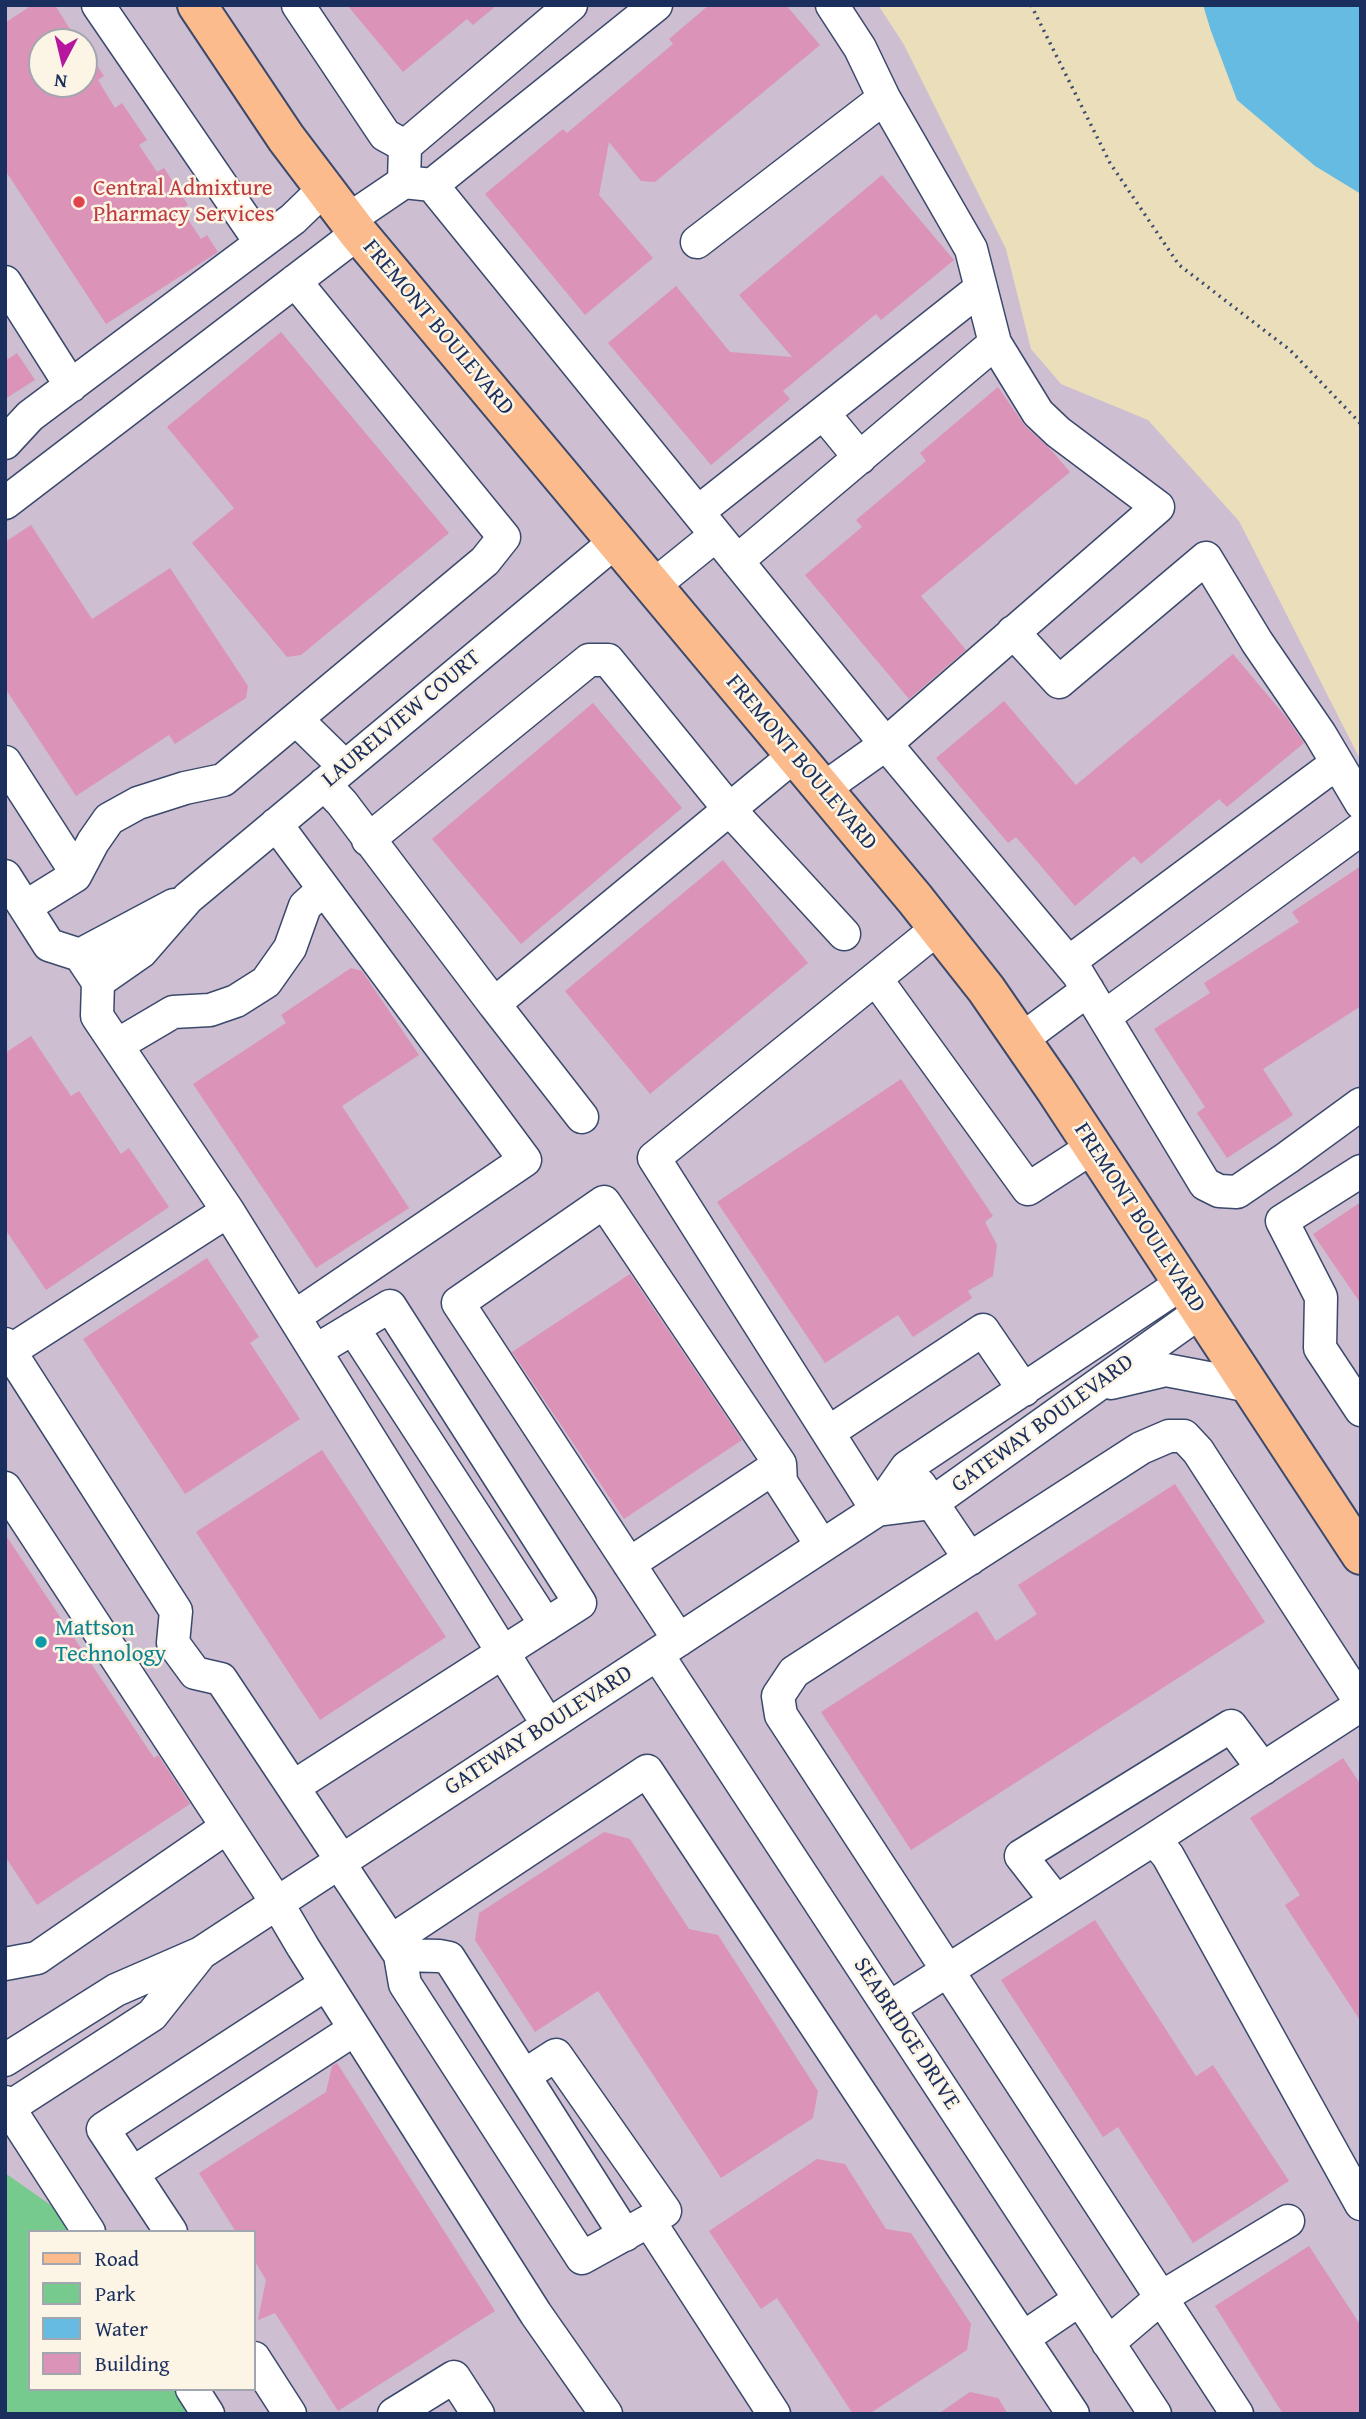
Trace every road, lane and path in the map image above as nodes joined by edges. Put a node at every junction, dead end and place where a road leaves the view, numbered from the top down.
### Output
1 (98, 5) edge
2 (197, 5) edge
3 (298, 5) edge
4 (571, 5) edge
5 (656, 5) edge
6 (832, 5) edge
7 (1031, 5) edge
8 (536, 35) junction
9 (570, 74) junction
10 (884, 97) junction
11 (405, 146) junction
12 (418, 184) junction
13 (324, 189) junction
14 (353, 226) junction
15 (696, 242) dead end
16 (261, 243) junction
17 (295, 281) junction
18 (5, 282) edge
19 (981, 288) junction
20 (995, 344) junction
21 (71, 386) junction
22 (823, 413) junction
23 (1361, 424) edge
24 (5, 443) edge
25 (860, 458) junction
26 (5, 503) edge
27 (707, 524) junction
28 (615, 541) junction
29 (737, 561) junction
30 (653, 586) junction
31 (1013, 632) junction
32 (296, 719) junction
33 (886, 743) junction
34 (794, 755) junction
35 (5, 762) edge
36 (1337, 762) junction
37 (335, 775) junction
38 (823, 789) junction
39 (1361, 803) edge
40 (729, 809) junction
41 (276, 824) junction
42 (1361, 829) edge
43 (368, 840) junction
44 (5, 876) edge
45 (75, 876) junction
46 (324, 889) junction
47 (188, 898) junction
48 (25, 907) junction
49 (938, 928) junction
50 (844, 934) dead end
51 (80, 955) junction
52 (1069, 962) junction
53 (876, 979) junction
54 (98, 982) junction
55 (1087, 989) junction
56 (494, 1004) junction
57 (1104, 1017) junction
58 (1022, 1040) junction
59 (117, 1045) junction
60 (1361, 1104) edge
61 (582, 1117) dead end
62 (1093, 1147) junction
63 (1361, 1171) edge
64 (228, 1211) junction
65 (1191, 1298) junction
66 (294, 1317) junction
67 (353, 1328) junction
68 (8, 1348) edge
69 (315, 1351) junction
70 (1250, 1387) junction
71 (1093, 1388) junction
72 (1024, 1390) junction
73 (1361, 1410) edge
74 (829, 1432) junction
75 (780, 1464) junction
76 (907, 1467) junction
77 (5, 1488) edge
78 (932, 1503) junction
79 (877, 1510) junction
80 (822, 1546) junction
81 (1361, 1555) edge
82 (970, 1559) junction
83 (629, 1564) junction
84 (546, 1625) junction
85 (668, 1647) junction
86 (504, 1653) junction
87 (1361, 1704) edge
88 (548, 1725) junction
89 (1263, 1769) junction
90 (293, 1787) junction
91 (227, 1827) junction
92 (1154, 1839) junction
93 (340, 1862) junction
94 (1056, 1901) junction
95 (277, 1903) junction
96 (396, 1948) junction
97 (201, 1953) junction
98 (5, 1964) edge
99 (947, 1971) junction
100 (326, 1984) junction
101 (888, 2008) junction
102 (355, 2029) junction
103 (5, 2060) edge
104 (525, 2075) junction
105 (6, 2107) edge
106 (132, 2173) junction
107 (1361, 2204) edge
108 (1288, 2221) dead end
109 (637, 2228) junction
110 (88, 2230) edge
111 (170, 2230) edge
112 (1162, 2297) junction
113 (1079, 2300) junction
114 (1023, 2338) junction
115 (1108, 2343) junction
116 (256, 2361) edge
117 (193, 2391) edge
118 (208, 2414) edge
119 (290, 2414) edge
120 (394, 2414) edge
121 (478, 2414) edge
122 (606, 2414) edge
123 (774, 2414) edge
124 (1073, 2414) edge
125 (1155, 2414) edge
126 (1237, 2414) edge

1 - 16 street
2 - 13 main road, FREMONT BOULEVARD
3 - 11 street
4 - 8 street
5 - 9 street
6 - 10 street
7 - 23 path
8 - 9 street
8 - 11 street
9 - 12 street
10 - 15 street
10 - 19 street
11 - 12 street
12 - 14 street
12 - 27 street
13 - 14 main road, FREMONT BOULEVARD
13 - 16 street
14 - 17 street
14 - 28 main road, FREMONT BOULEVARD
16 - 21 street
17 - 26 street
17 - 32 street
18 - 21 street
19 - 20 street
19 - 22 street
20 - 25 street
20 - 31 street
21 - 24 street
22 - 25 street
22 - 27 street
25 - 29 street
27 - 29 street
27 - 30 street
28 - 30 main road, FREMONT BOULEVARD
28 - 37 street, LAURELVIEW COURT
29 - 33 street
30 - 34 main road, FREMONT BOULEVARD
31 - 33 street
31 - 36 street
32 - 37 street
32 - 45 street
33 - 38 street
33 - 52 street
34 - 38 main road, FREMONT BOULEVARD
34 - 40 street
35 - 45 street
36 - 39 street
36 - 52 street
37 - 41 street, LAURELVIEW COURT
37 - 43 street
38 - 49 main road, FREMONT BOULEVARD
40 - 43 street
40 - 50 street
40 - 56 street
41 - 46 street
41 - 47 street, LAURELVIEW COURT
42 - 57 street
43 - 56 street
44 - 48 street
45 - 48 street
46 - 59 street
46 - 66 street
47 - 51 street
47 - 54 street
48 - 51 street
49 - 53 street
49 - 58 main road, FREMONT BOULEVARD
51 - 54 street
52 - 55 street
53 - 62 street
53 - 74 street
54 - 59 street
55 - 57 street
55 - 58 street
56 - 61 street
57 - 60 street
58 - 62 main road, FREMONT BOULEVARD
59 - 64 street
62 - 65 main road, FREMONT BOULEVARD
63 - 73 street
64 - 66 street
64 - 68 street
65 - 70 main road, FREMONT BOULEVARD
65 - 71 street, GATEWAY BOULEVARD
65 - 72 street, GATEWAY BOULEVARD
66 - 69 street
67 - 69 street
67 - 84 street
67 - 84 street
68 - 90 street
69 - 86 street
70 - 71 street
70 - 81 main road, FREMONT BOULEVARD
71 - 78 street, GATEWAY BOULEVARD
72 - 74 street
72 - 76 street, GATEWAY BOULEVARD
74 - 79 street
75 - 80 street
75 - 83 street
75 - 83 street, SEABRIDGE DRIVE
76 - 78 street
76 - 79 street, GATEWAY BOULEVARD
77 - 91 street
78 - 79 street, GATEWAY BOULEVARD
78 - 82 street
79 - 80 street, GATEWAY BOULEVARD
80 - 85 street, GATEWAY BOULEVARD
82 - 87 street
82 - 99 street
83 - 85 street, SEABRIDGE DRIVE
84 - 86 street
85 - 88 street, GATEWAY BOULEVARD
85 - 101 street, SEABRIDGE DRIVE
86 - 88 street
86 - 90 street
87 - 89 street
88 - 93 street, GATEWAY BOULEVARD
89 - 92 street
89 - 94 street
90 - 93 street
91 - 95 street
91 - 98 street
92 - 94 street
92 - 107 street
93 - 95 street, GATEWAY BOULEVARD
93 - 96 street
94 - 99 street
95 - 97 street, GATEWAY BOULEVARD
95 - 100 street
96 - 104 street
96 - 109 street
96 - 114 street
97 - 103 street, GATEWAY BOULEVARD
97 - 105 street, GATEWAY BOULEVARD
99 - 101 street
99 - 112 street
100 - 102 street
100 - 106 street
101 - 113 street, SEABRIDGE DRIVE
102 - 106 street
102 - 122 street
104 - 109 street
104 - 109 street
105 - 110 street
106 - 111 street
108 - 112 street
109 - 123 street
112 - 115 street
112 - 126 street
113 - 114 street
113 - 115 street, SEABRIDGE DRIVE
114 - 124 street
115 - 125 street, SEABRIDGE DRIVE
116 - 119 street
117 - 118 street
120 - 121 street

